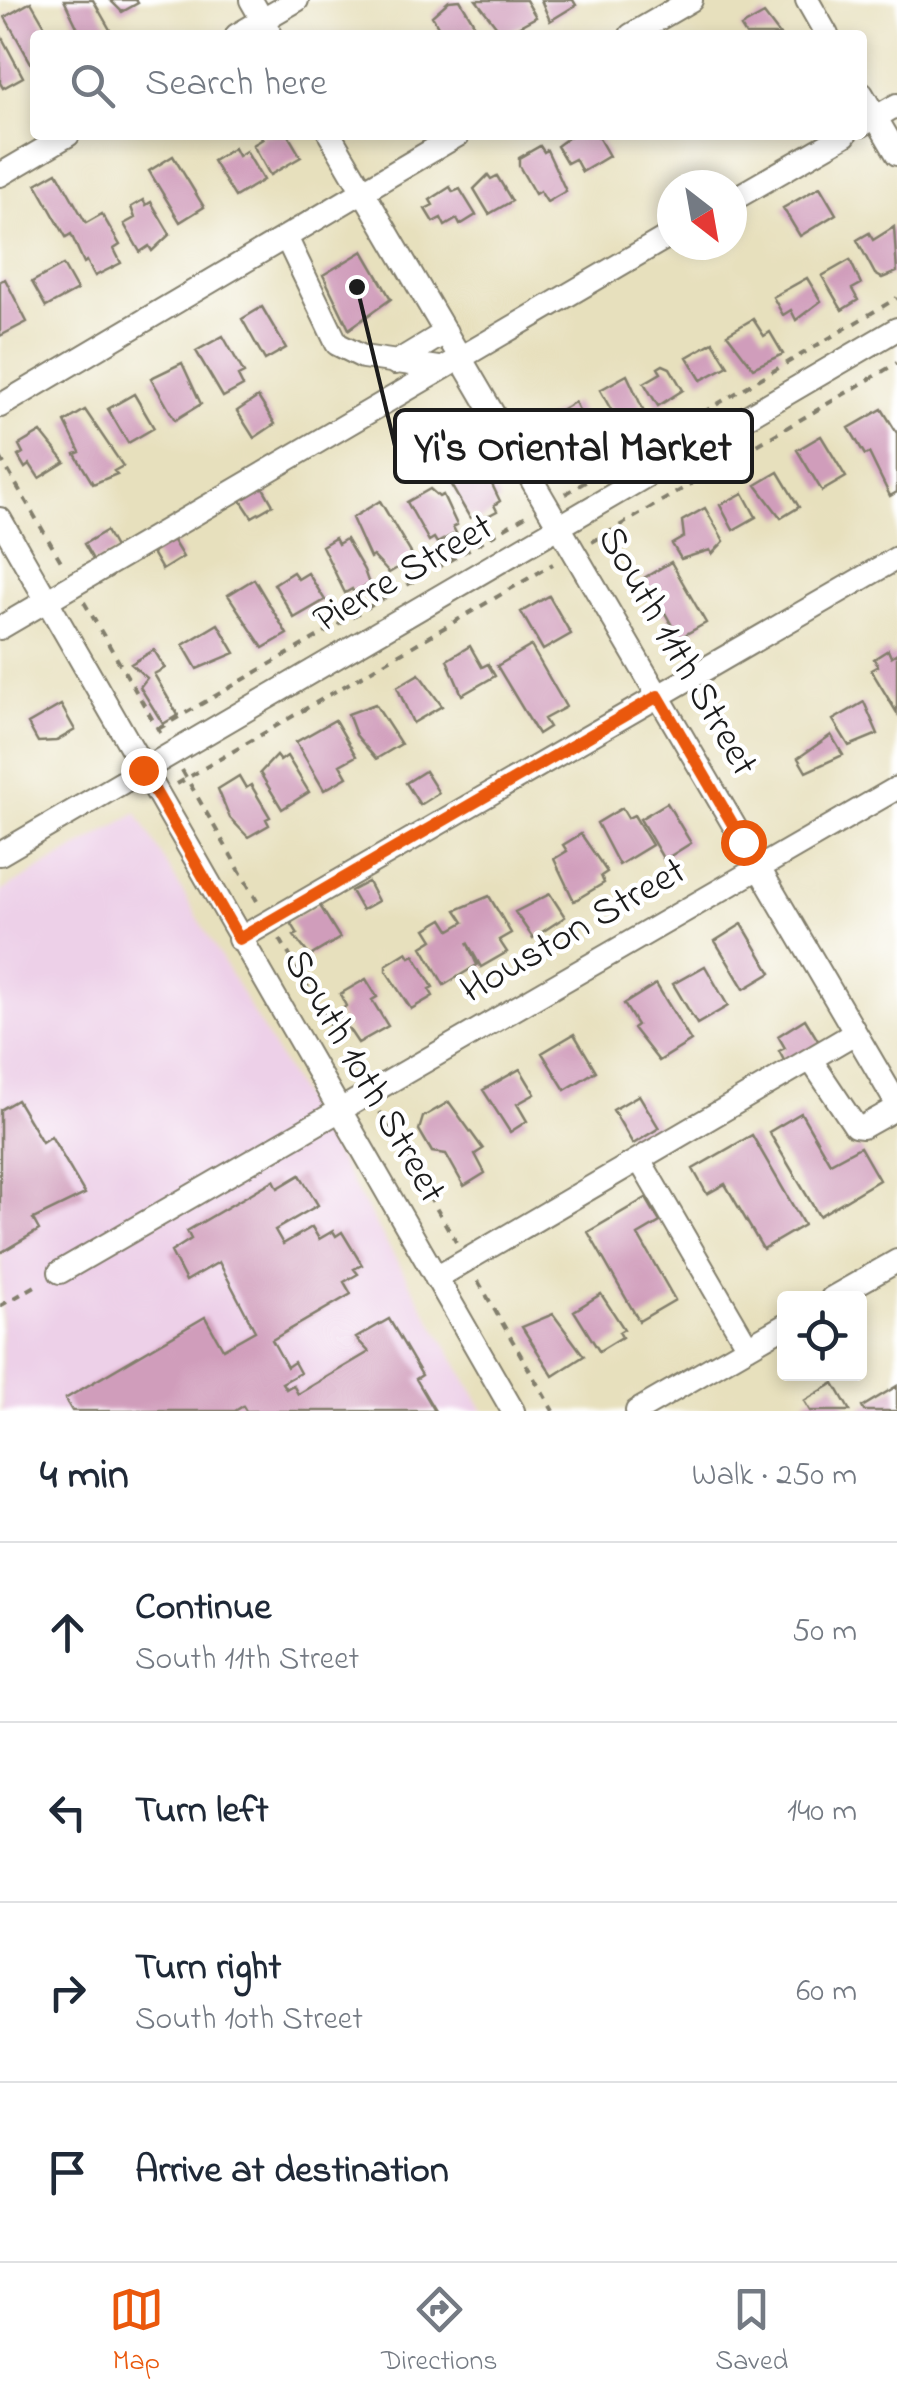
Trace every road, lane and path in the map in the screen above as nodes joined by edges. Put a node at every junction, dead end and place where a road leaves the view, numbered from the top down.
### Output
1 (296, 0) edge
2 (691, 0) edge
3 (807, 0) edge
4 (261, 18) edge
5 (639, 30) edge
6 (825, 30) edge
7 (897, 105) edge
8 (869, 121) edge
9 (60, 140) edge
10 (333, 140) edge
11 (449, 140) edge
12 (836, 140) edge
13 (897, 154) edge
14 (0, 175) edge
15 (362, 191) junction
16 (747, 191) edge
17 (286, 236) junction
18 (657, 243) edge
19 (897, 298) edge
20 (897, 329) edge
21 (446, 332) junction
22 (460, 356) junction
23 (395, 363) junction
24 (897, 363) edge
25 (439, 368) junction
26 (0, 406) edge
27 (547, 504) junction
28 (0, 519) edge
29 (561, 527) junction
30 (575, 552) junction
31 (897, 558) edge
32 (48, 600) junction
33 (0, 628) edge
34 (658, 696) junction
35 (158, 730) dead end
36 (143, 770) junction
37 (897, 788) edge
38 (156, 796) junction
39 (0, 854) edge
40 (759, 868) junction
41 (239, 939) junction
42 (855, 1032) junction
43 (811, 1060) junction
44 (897, 1106) edge
45 (340, 1110) junction
46 (640, 1161) junction
47 (897, 1262) edge
48 (60, 1272) joint
49 (436, 1278) junction
50 (845, 1291) edge
51 (0, 1306) edge
52 (777, 1330) edge
53 (748, 1347) junction
54 (513, 1411) edge
55 (637, 1411) edge

1 - 4 street
2 - 5 street
3 - 6 street
7 - 8 street
8 - 13 street
9 - 14 street
10 - 15 street, South 11th Street
11 - 15 street
12 - 16 street
15 - 17 street
15 - 21 street, South 11th Street
17 - 23 street
17 - 26 street
18 - 22 street
19 - 27 path
20 - 29 street, Pierre Street
21 - 22 street, South 11th Street
21 - 23 street
22 - 25 street
22 - 27 street, South 11th Street
23 - 25 street
24 - 30 path
25 - 32 street
27 - 29 street, South 11th Street
27 - 35 path
28 - 32 street, South 10th Street
29 - 30 street, South 11th Street
29 - 36 street, Pierre Street
30 - 34 street, South 11th Street
30 - 38 path
31 - 34 street
32 - 33 street
32 - 36 street, South 10th Street
34 - 40 street, South 11th Street
34 - 41 street
36 - 38 street, South 10th Street
36 - 39 street, Pierre Street
37 - 40 street, Houston Street
38 - 41 street, South 10th Street
40 - 42 street, South 11th Street
40 - 45 street, Houston Street
41 - 45 street, South 10th Street
42 - 43 street
42 - 44 street, South 11th Street
43 - 44 street
43 - 46 street
45 - 48 street, Houston Street
45 - 49 street, South 10th Street
46 - 49 street
46 - 53 street
47 - 50 street
48 - 51 path
49 - 54 street, South 10th Street
52 - 53 street
53 - 55 street

